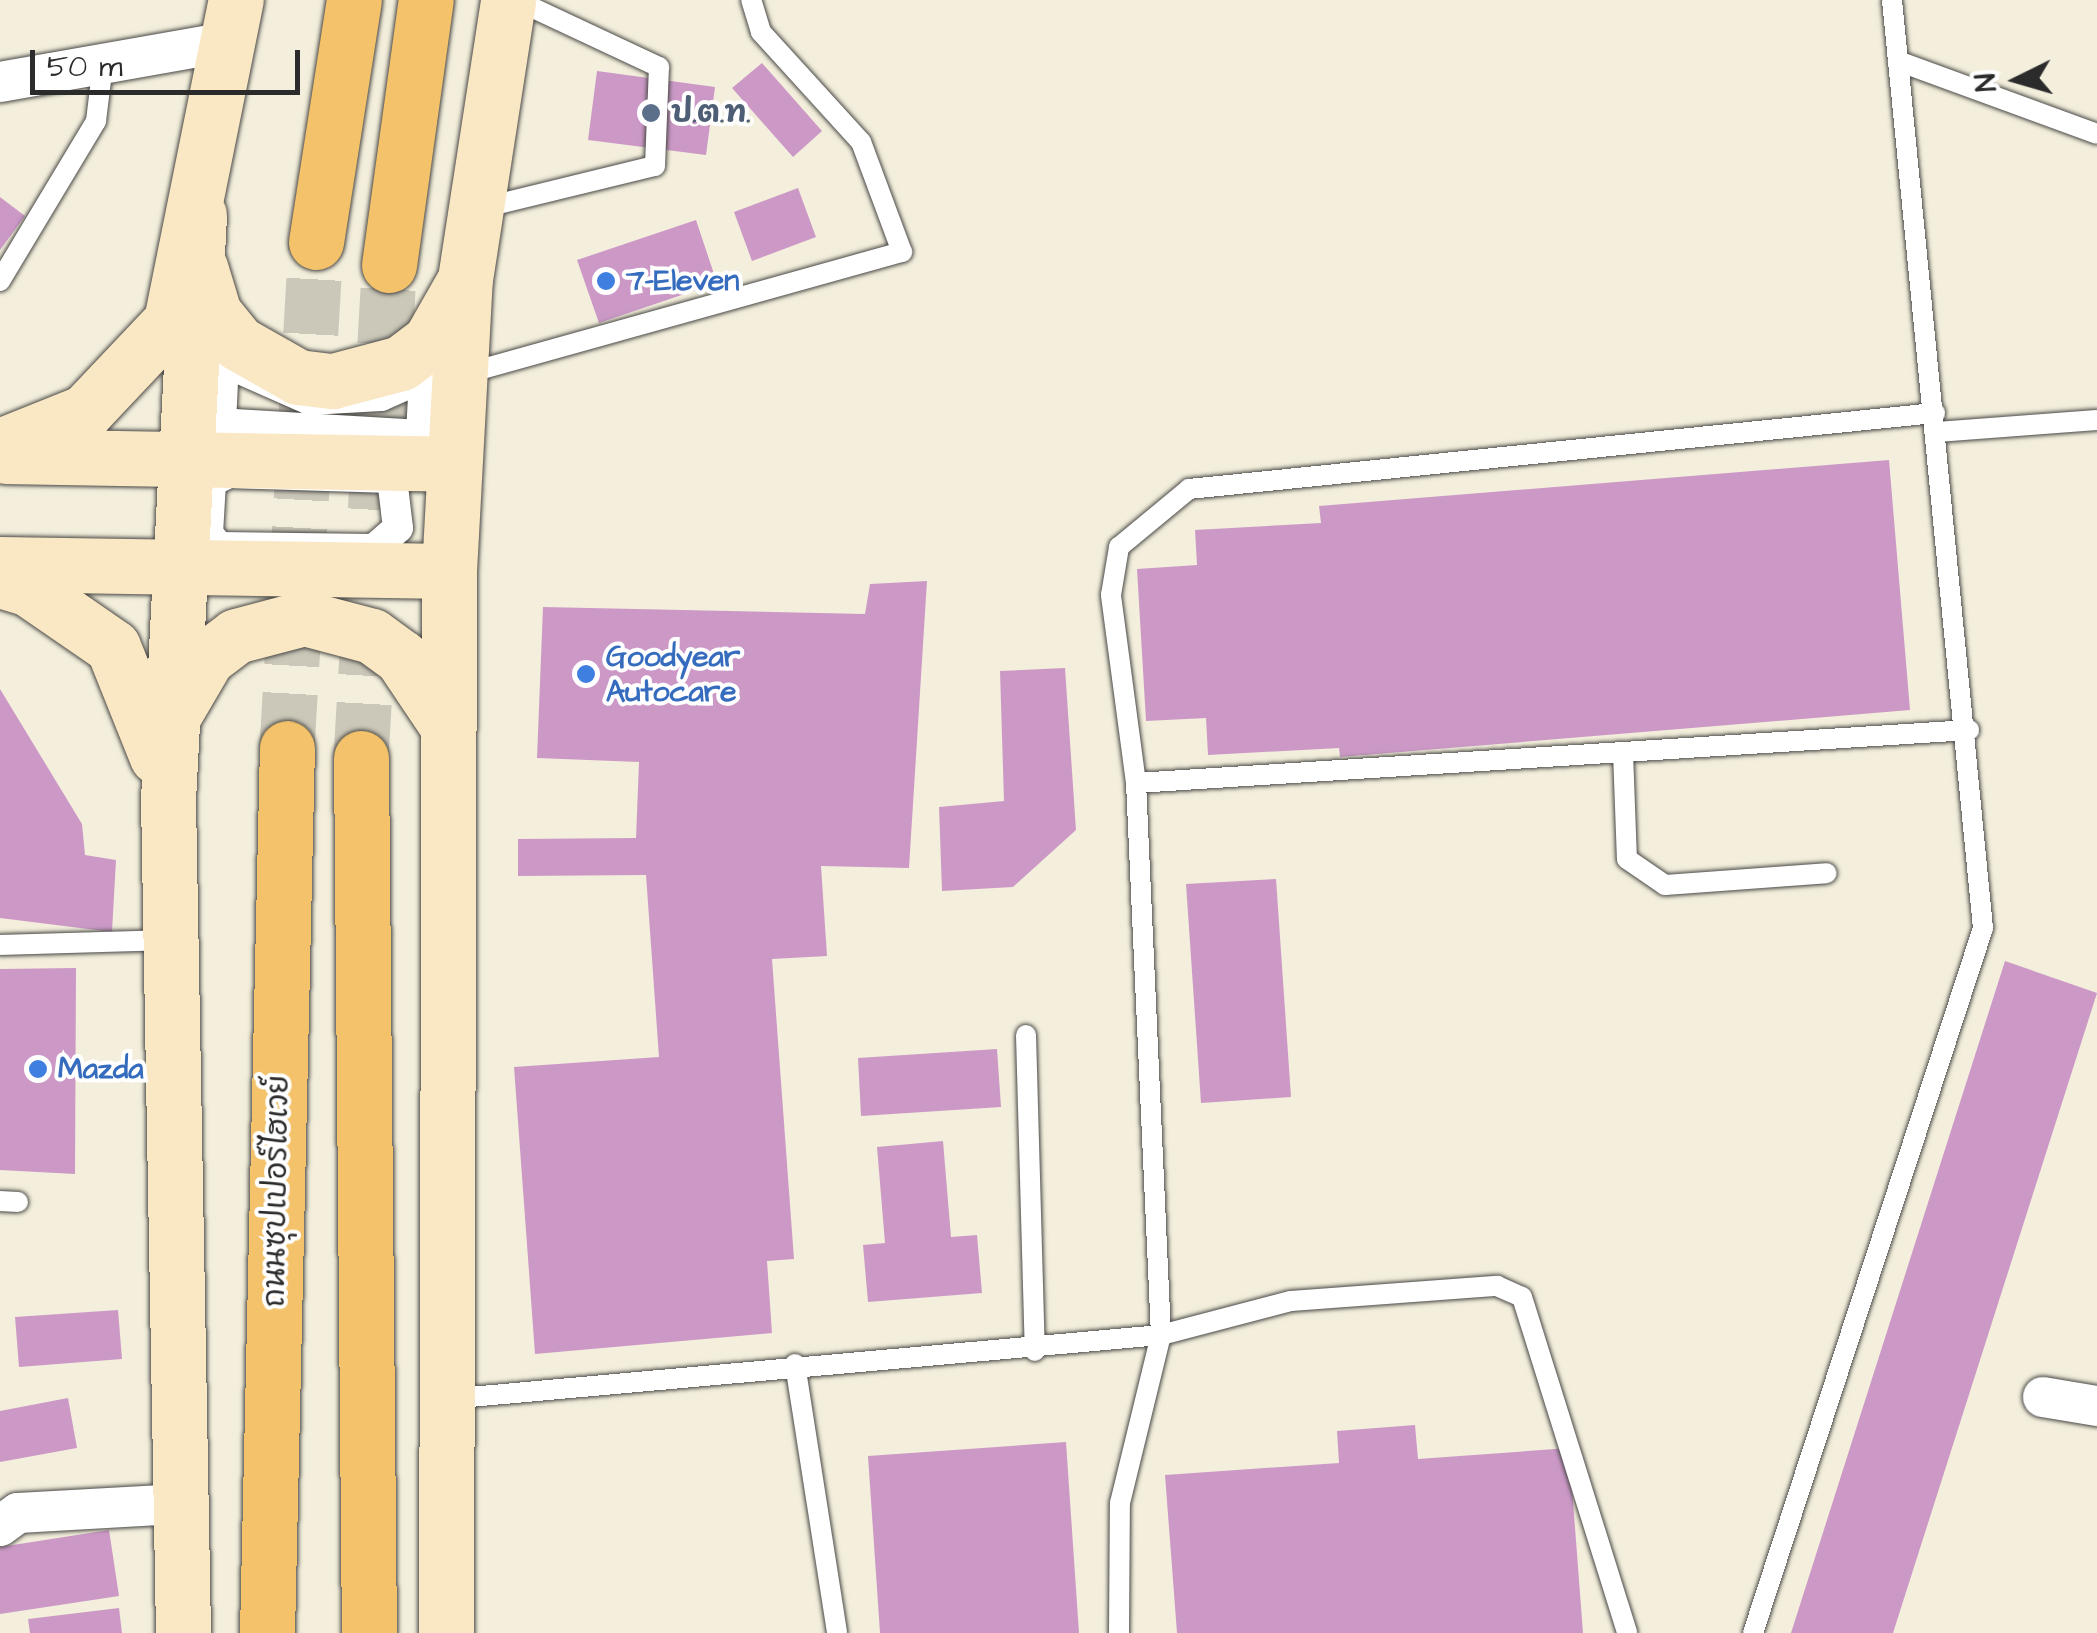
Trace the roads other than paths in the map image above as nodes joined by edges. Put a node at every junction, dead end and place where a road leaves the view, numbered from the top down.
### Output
1 (354, 0) edge
2 (426, 0) edge
3 (508, 0) edge
4 (516, 0) edge
5 (751, 0) edge
6 (1892, 0) edge
7 (232, 21) edge
8 (1898, 62) junction
9 (103, 64) junction
10 (0, 82) edge
11 (2097, 134) edge
12 (475, 210) junction
13 (198, 229) junction
14 (316, 242) tunnel mouth
15 (389, 265) tunnel mouth
16 (464, 279) junction
17 (0, 281) edge
18 (443, 376) junction
19 (2097, 420) edge
20 (1936, 422) junction
21 (0, 446) edge
22 (0, 456) edge
23 (453, 464) junction
24 (196, 471) junction
25 (178, 562) junction
26 (0, 564) edge
27 (0, 580) edge
28 (423, 600) junction
29 (170, 721) junction
30 (444, 721) junction
31 (1969, 730) junction
32 (287, 748) tunnel mouth
33 (1624, 752) junction
34 (361, 758) tunnel mouth
35 (1136, 783) junction
36 (168, 799) junction
37 (1827, 873) dead end
38 (172, 940) junction
39 (0, 944) edge
40 (1026, 1036) dead end
41 (1161, 1335) junction
42 (1034, 1351) junction
43 (795, 1364) junction
44 (2043, 1397) dead end
45 (444, 1399) junction
46 (2097, 1406) edge
47 (181, 1504) junction
48 (0, 1526) edge
49 (183, 1633) edge
50 (267, 1633) edge
51 (370, 1633) edge
52 (446, 1633) edge
53 (838, 1633) edge
54 (1119, 1633) edge
55 (1627, 1633) edge
56 (1752, 1633) edge

1 - 14 highway
2 - 15 highway
3 - 12 main road
4 - 12 lane
5 - 18 lane
6 - 8 lane
7 - 9 street
7 - 13 main road
8 - 11 lane
8 - 20 lane
9 - 10 street
9 - 17 lane
12 - 16 main road
13 - 16 main road
13 - 21 main road
13 - 24 main road
16 - 18 main road
18 - 18 street
18 - 23 main road
19 - 20 lane
20 - 31 lane
20 - 35 lane
22 - 24 main road
23 - 24 main road
23 - 28 main road
24 - 24 street
24 - 25 main road
25 - 26 main road
25 - 28 main road
25 - 29 main road
27 - 36 main road
28 - 28 street
28 - 30 main road
29 - 30 main road
29 - 36 main road
30 - 45 main road
31 - 33 lane
31 - 56 lane
32 - 50 highway, ถนนซุปเปอร์ไฮเวย์
33 - 35 lane
33 - 37 lane
34 - 51 highway
35 - 41 lane
36 - 38 main road
38 - 39 lane
38 - 47 main road
40 - 42 lane
41 - 42 lane
41 - 54 lane
41 - 55 lane
42 - 43 lane
43 - 45 lane
43 - 53 lane
44 - 46 street
45 - 52 main road
47 - 48 street
47 - 49 main road

